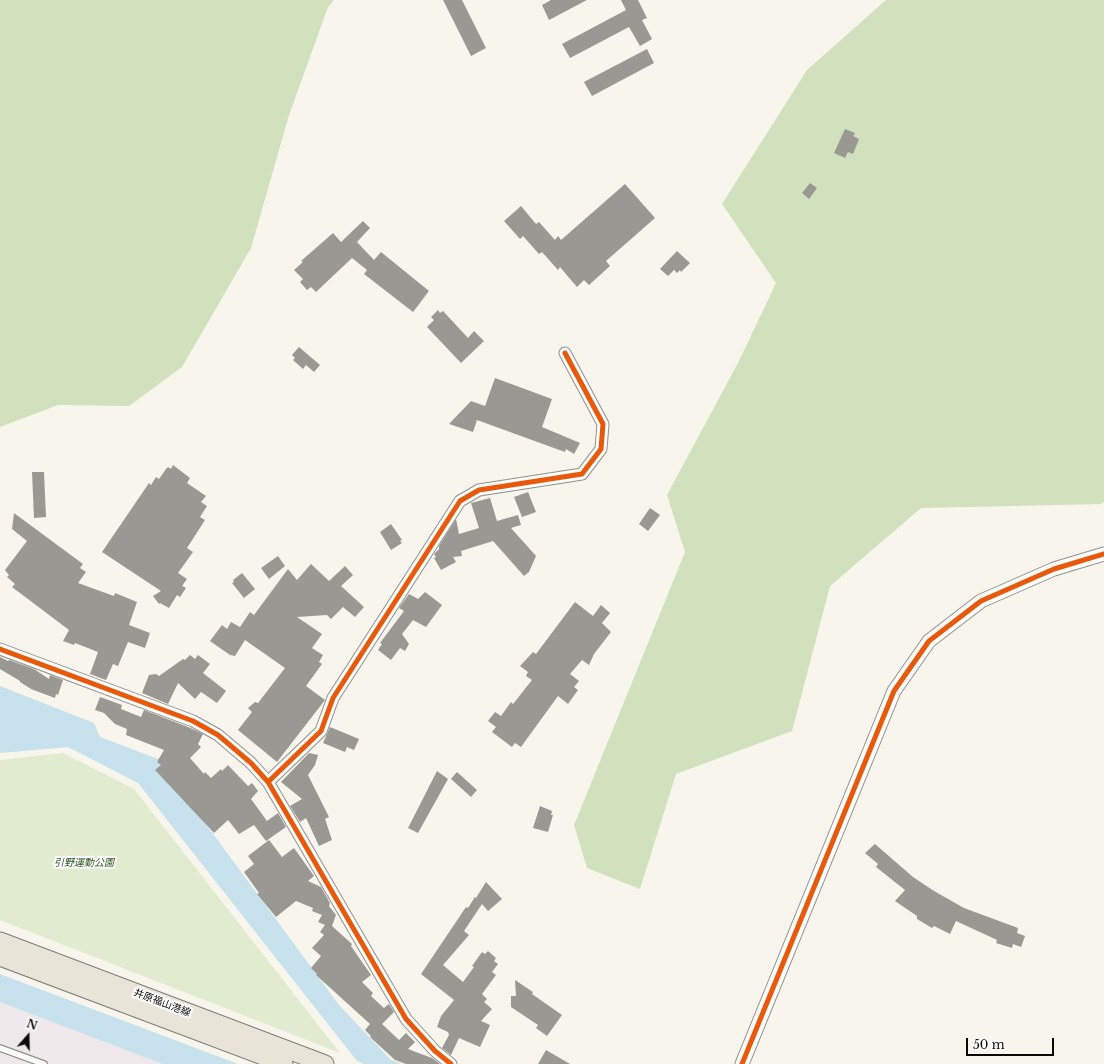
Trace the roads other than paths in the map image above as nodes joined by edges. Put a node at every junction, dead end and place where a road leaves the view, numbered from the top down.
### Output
1 (565, 353) dead end
2 (1104, 554) edge
3 (0, 648) edge
4 (268, 782) junction
5 (0, 941) edge
6 (0, 956) edge
7 (0, 1048) edge
8 (44, 1064) edge
9 (284, 1064) edge
10 (325, 1064) edge
11 (451, 1064) edge
12 (742, 1064) edge

1 - 4 street
2 - 12 street
3 - 4 street
4 - 11 street
5 - 10 main road, 井原福山港線
6 - 9 main road, 井原福山港線
7 - 8 lane

